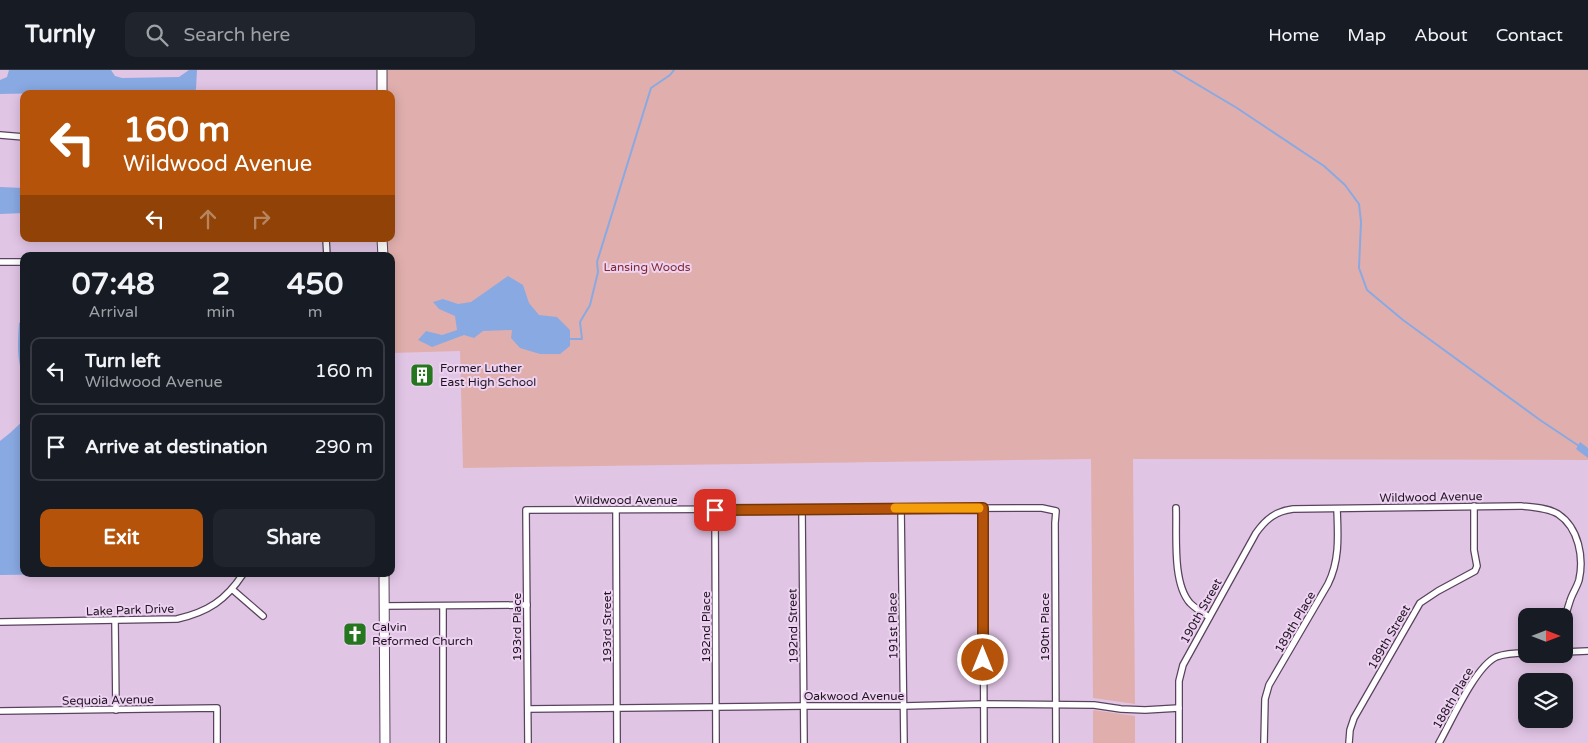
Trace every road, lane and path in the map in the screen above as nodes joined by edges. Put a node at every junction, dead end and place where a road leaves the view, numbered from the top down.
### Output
1 (382, 70) edge
2 (382, 90) edge
3 (0, 135) edge
4 (20, 137) edge
5 (0, 262) edge
6 (20, 262) edge
7 (1474, 506) junction
8 (901, 508) junction
9 (983, 508) junction
10 (1176, 508) dead end
11 (802, 509) junction
12 (1337, 509) junction
13 (526, 510) joint
14 (616, 510) junction
15 (715, 510) junction
16 (1056, 510) joint
17 (1286, 510) joint
18 (241, 577) edge
19 (384, 577) edge
20 (233, 590) junction
21 (527, 605) junction
22 (384, 606) junction
23 (443, 606) junction
24 (1568, 608) edge
25 (263, 616) dead end
26 (1209, 617) junction
27 (115, 621) junction
28 (0, 622) edge
29 (1573, 652) edge
30 (1588, 652) edge
31 (1518, 653) edge
32 (984, 704) junction
33 (1056, 705) junction
34 (804, 706) junction
35 (904, 706) junction
36 (716, 707) junction
37 (617, 708) junction
38 (1179, 708) junction
39 (528, 709) junction
40 (116, 710) junction
41 (0, 711) edge
42 (217, 743) edge
43 (385, 743) edge
44 (443, 743) edge
45 (528, 743) edge
46 (617, 743) edge
47 (716, 743) edge
48 (804, 743) edge
49 (904, 743) edge
50 (984, 743) edge
51 (1056, 743) edge
52 (1179, 743) edge
53 (1264, 743) edge
54 (1349, 743) edge
55 (1439, 743) edge

1 - 2 main road
3 - 4 street
5 - 6 street
7 - 12 street, Wildwood Avenue
7 - 24 street, Wildwood Avenue
7 - 54 street, 189th Street
8 - 9 street, Wildwood Avenue
8 - 11 street, Wildwood Avenue
8 - 35 street, 191st Place
9 - 16 street, Wildwood Avenue
9 - 32 street
10 - 26 street
11 - 15 street, Wildwood Avenue
11 - 34 street, 192nd Street
12 - 17 street, Wildwood Avenue
12 - 53 street, 189th Place
13 - 14 street, Wildwood Avenue
13 - 21 street, 193rd Place
14 - 15 street, Wildwood Avenue
14 - 37 street, 193rd Street
15 - 36 street, 192nd Place
16 - 33 street, 190th Place
17 - 26 street, 190th Street
18 - 20 street, Lake Park Drive
19 - 22 main road
20 - 25 street
20 - 27 street, Lake Park Drive
21 - 23 street
21 - 39 street, 193rd Place
22 - 23 street
22 - 43 main road
23 - 44 street
26 - 38 street, 190th Street
27 - 28 street, Lake Park Drive
27 - 40 street
29 - 30 street
31 - 55 street, 188th Place
32 - 33 street, Oakwood Avenue
32 - 35 street, Oakwood Avenue
32 - 50 street
33 - 38 street, Oakwood Avenue
33 - 51 street, 190th Place
34 - 35 street, Oakwood Avenue
34 - 36 street, Oakwood Avenue
34 - 48 street, 192nd Street
35 - 49 street, 191st Place
36 - 37 street, Oakwood Avenue
36 - 47 street, 192nd Place
37 - 39 street, Oakwood Avenue
37 - 46 street, 193rd Street
38 - 52 street, 190th Street
39 - 45 street, 193rd Place
40 - 41 street, Sequoia Avenue
40 - 42 street, Sequoia Avenue

